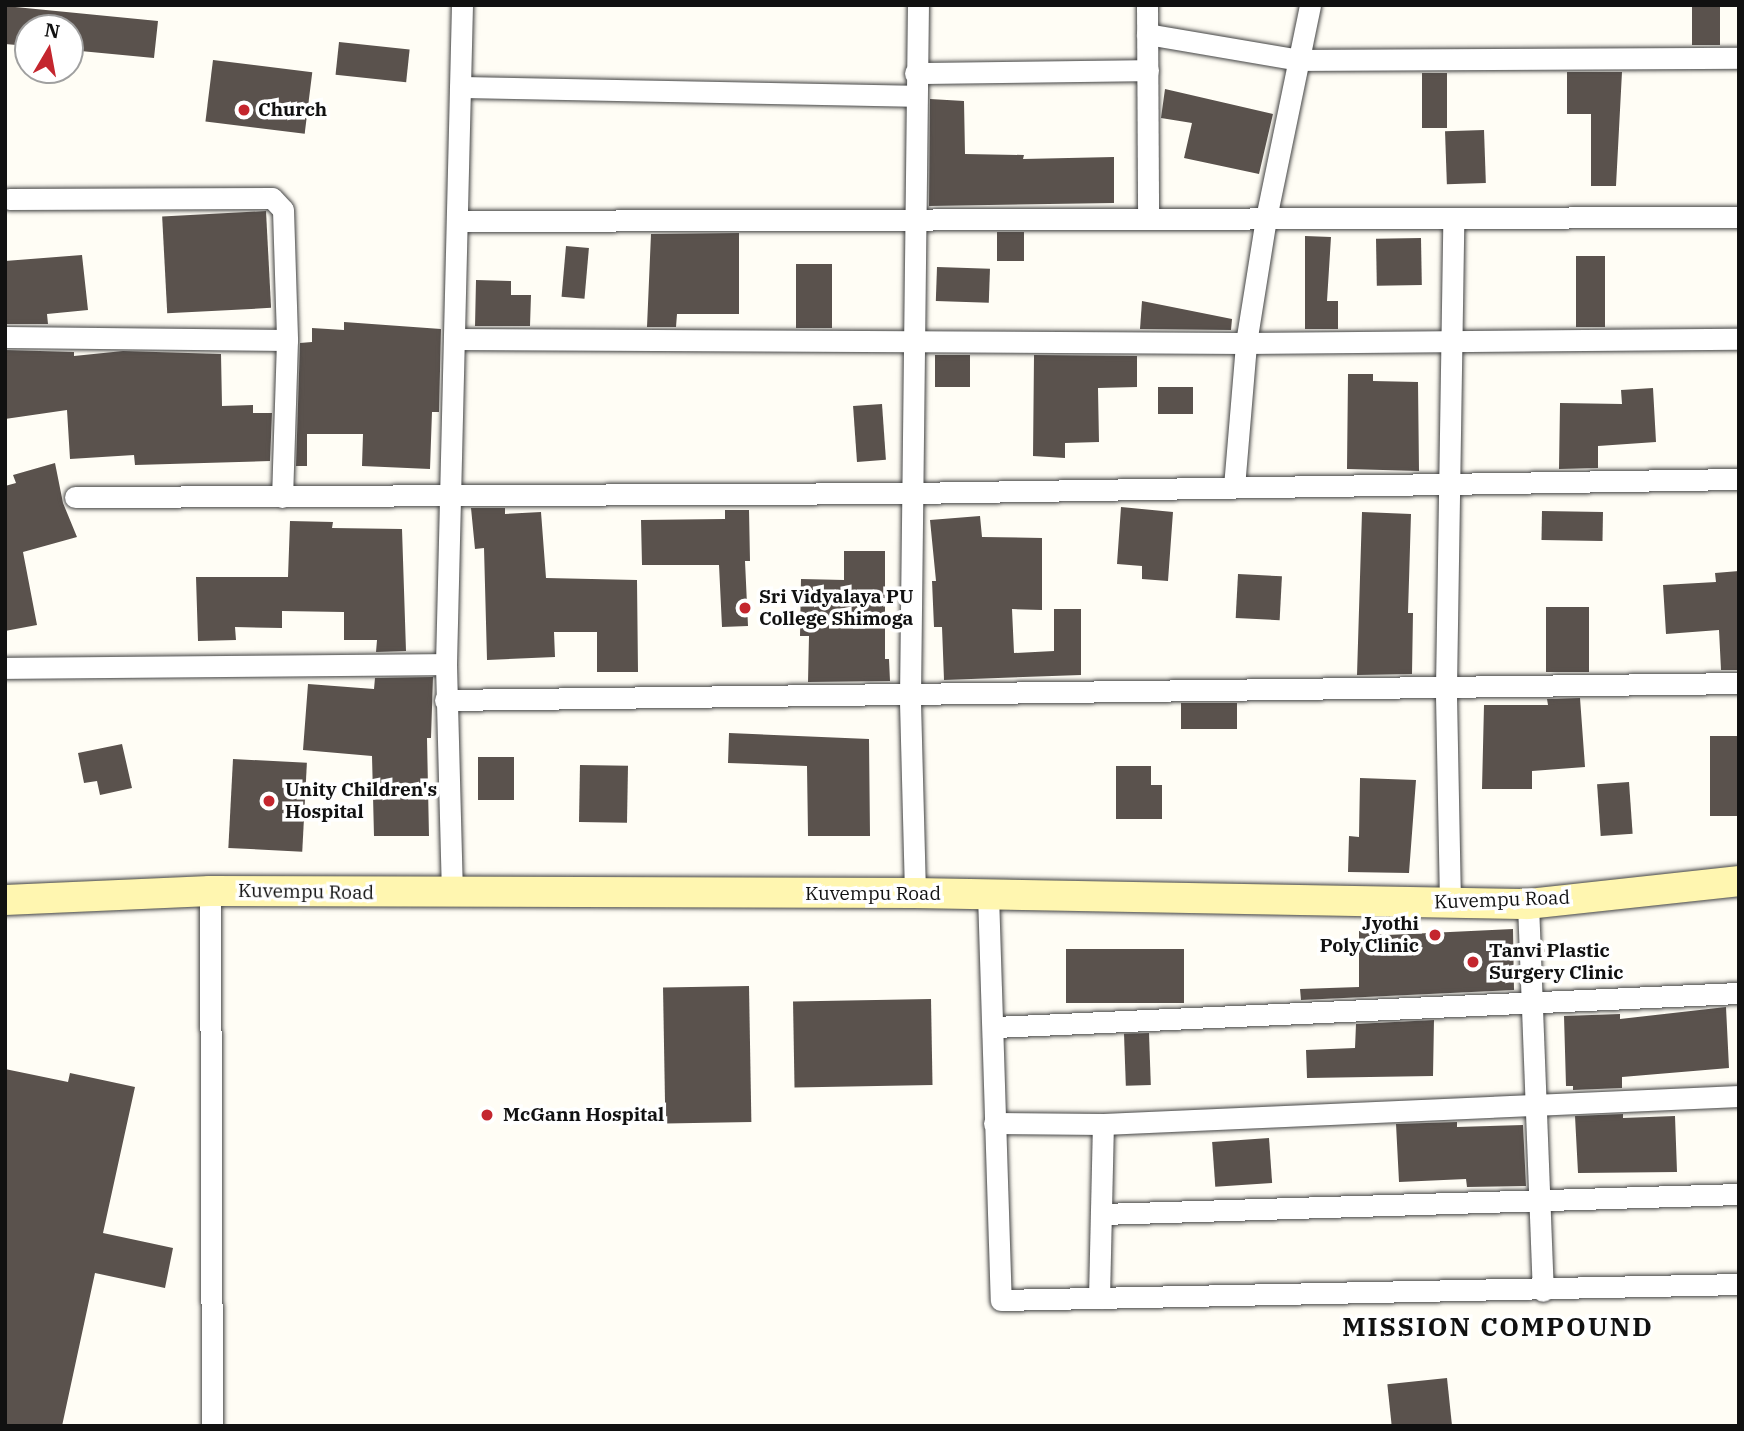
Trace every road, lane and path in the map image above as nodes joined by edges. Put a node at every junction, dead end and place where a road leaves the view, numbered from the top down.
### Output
1 (462, 5) edge
2 (918, 5) edge
3 (1147, 5) edge
4 (1310, 5) edge
5 (1147, 34) junction
6 (1739, 58) edge
7 (1299, 60) junction
8 (1148, 70) junction
9 (915, 73) junction
10 (460, 87) junction
11 (914, 96) junction
12 (9, 200) dead end
13 (1148, 216) junction
14 (1739, 217) edge
15 (1266, 218) junction
16 (1453, 220) junction
17 (457, 221) junction
18 (913, 221) junction
19 (5, 337) edge
20 (454, 339) junction
21 (1739, 339) edge
22 (287, 340) junction
23 (1452, 341) junction
24 (912, 342) junction
25 (1246, 343) junction
26 (1739, 479) edge
27 (1450, 484) junction
28 (1234, 487) junction
29 (911, 493) junction
30 (450, 496) junction
31 (75, 497) dead end
32 (282, 497) junction
33 (446, 664) junction
34 (5, 668) edge
35 (1739, 683) edge
36 (1446, 688) junction
37 (910, 697) junction
38 (445, 700) junction
39 (1739, 881) edge
40 (210, 891) junction
41 (915, 893) junction
42 (453, 894) junction
43 (988, 894) junction
44 (5, 900) edge
45 (1450, 903) junction
46 (1528, 904) junction
47 (1739, 993) edge
48 (1534, 1003) junction
49 (995, 1027) junction
50 (1739, 1096) edge
51 (1536, 1105) junction
52 (994, 1123) junction
53 (1103, 1124) junction
54 (1739, 1195) edge
55 (1540, 1202) junction
56 (1102, 1214) junction
57 (1739, 1284) edge
58 (1543, 1291) junction
59 (1099, 1298) junction
60 (212, 1426) edge

1 - 10 street
2 - 9 street
3 - 5 street
4 - 7 street
5 - 7 street
5 - 8 street
6 - 7 street
7 - 15 street
8 - 9 street
8 - 13 street
9 - 11 street
10 - 11 street
10 - 17 street
11 - 18 street
12 - 22 street
13 - 15 street
13 - 18 street
14 - 16 street
15 - 16 street
15 - 25 street
16 - 23 street
17 - 18 street
17 - 20 street
18 - 24 street
19 - 22 street
20 - 24 street
20 - 30 street
21 - 23 street
22 - 32 street
23 - 25 street
23 - 27 street
24 - 25 street
24 - 29 street
25 - 28 street
26 - 27 street
27 - 28 street
27 - 36 street
28 - 29 street
29 - 30 street
29 - 37 street
30 - 32 street
30 - 33 street
31 - 32 street
33 - 34 street
33 - 38 street
35 - 36 street
36 - 37 street
36 - 45 street
37 - 38 street
37 - 41 street
38 - 42 street
39 - 46 main road, Kuvempu Road
40 - 42 main road, Kuvempu Road
40 - 44 main road, Kuvempu Road
40 - 60 street
41 - 42 main road, Kuvempu Road
41 - 43 main road, Kuvempu Road
43 - 45 main road, Kuvempu Road
43 - 49 street
45 - 46 main road, Kuvempu Road
46 - 48 street
47 - 48 street
48 - 49 street
48 - 51 street
49 - 52 street
50 - 51 street
51 - 53 street
51 - 55 street
52 - 53 street
52 - 59 street
53 - 56 street
54 - 55 street
55 - 56 street
55 - 58 street
56 - 59 street
57 - 58 street
58 - 59 street

